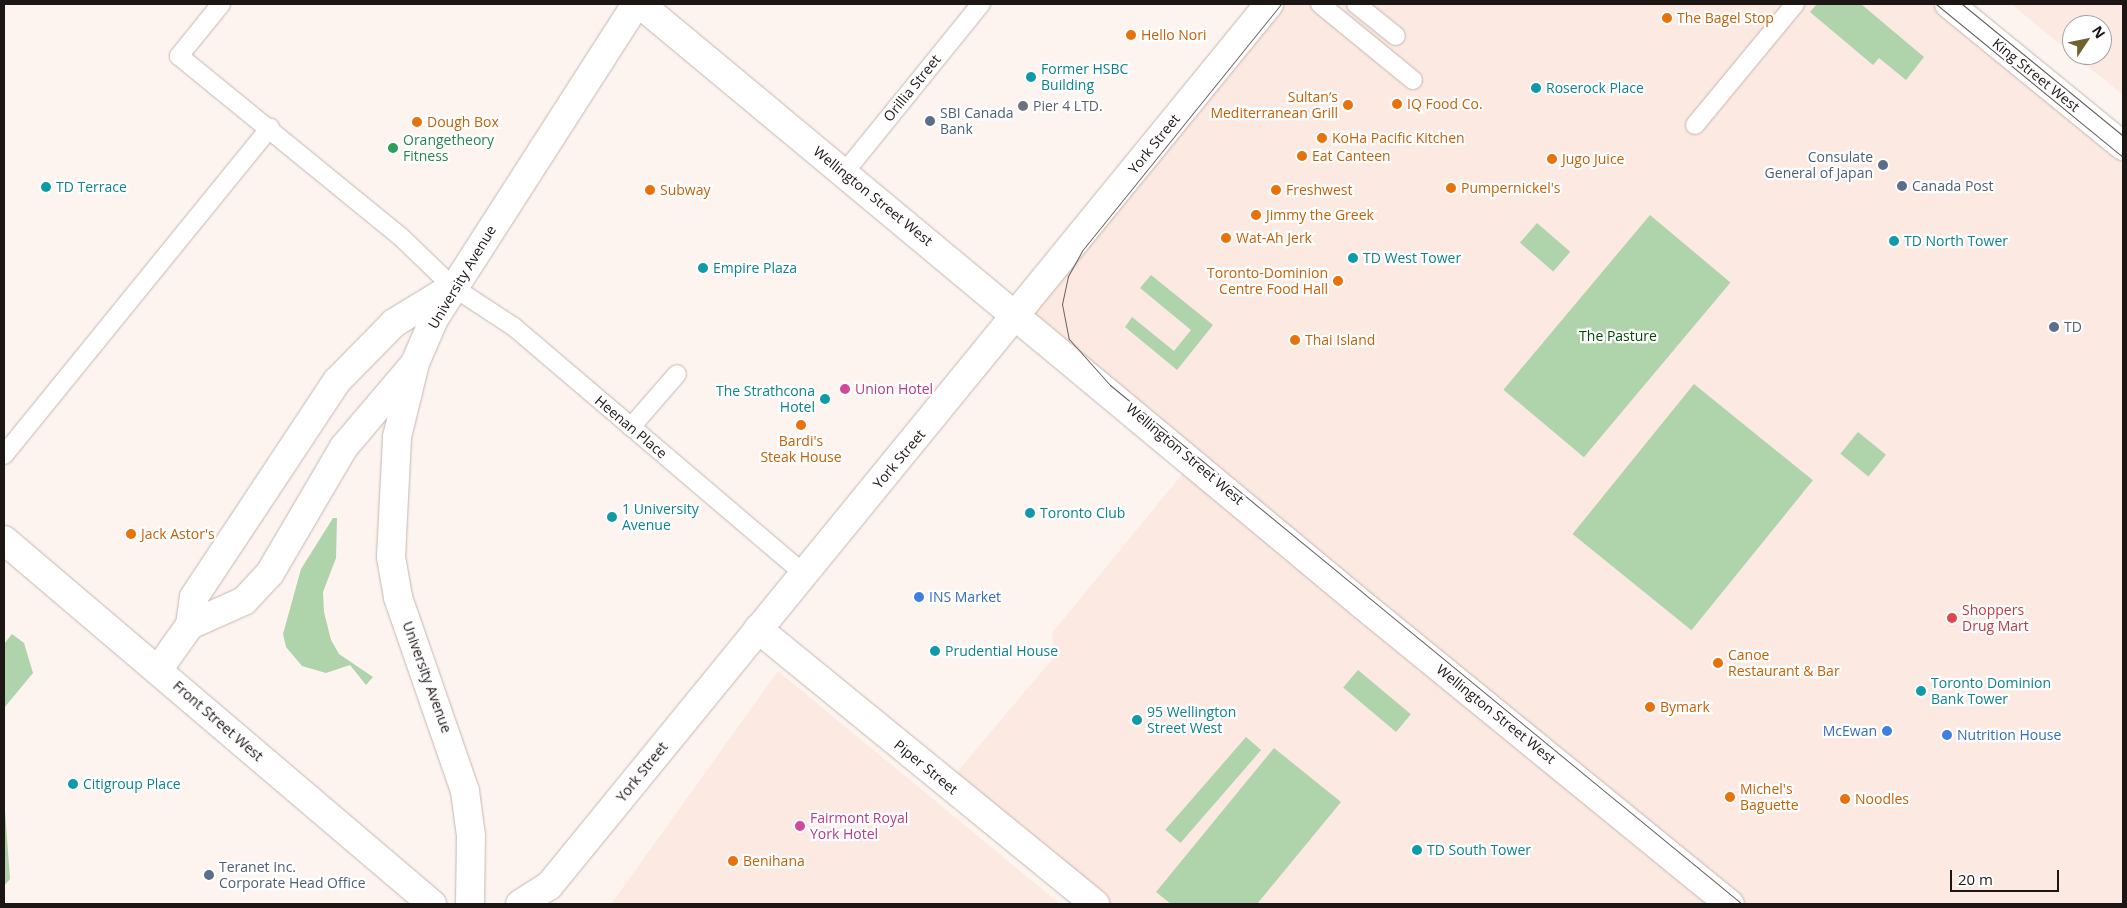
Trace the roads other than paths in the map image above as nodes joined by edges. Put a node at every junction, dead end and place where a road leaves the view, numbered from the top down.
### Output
1 (221, 4) edge
2 (636, 4) edge
3 (640, 4) edge
4 (981, 4) edge
5 (1269, 4) edge
6 (1320, 4) edge
7 (1356, 4) edge
8 (1795, 4) edge
9 (1949, 4) edge
10 (1396, 36) dead end
11 (1413, 80) dead end
12 (1696, 125) dead end
13 (270, 128) junction
14 (2123, 146) edge
15 (844, 173) junction
16 (453, 287) junction
17 (1017, 314) junction
18 (415, 363) junction
19 (676, 374) dead end
20 (631, 427) junction
21 (4, 456) edge
22 (4, 540) edge
23 (804, 574) junction
24 (190, 625) junction
25 (758, 629) junction
26 (158, 670) junction
27 (432, 904) edge
28 (470, 904) edge
29 (520, 904) edge
30 (1095, 904) edge
31 (1730, 904) edge

1 - 13 lane, Heenan Place
2 - 16 main road, University Avenue
3 - 15 main road, Wellington Street West
4 - 15 lane, Orillia Street
5 - 17 main road, York Street
6 - 11 lane
7 - 10 lane
8 - 12 lane
9 - 14 main road, King Street West
13 - 16 lane, Heenan Place
13 - 21 lane
15 - 17 main road, Wellington Street West
16 - 18 main road, University Avenue
16 - 20 lane, Heenan Place
16 - 24 main road
17 - 23 main road, York Street
17 - 31 main road, Wellington Street West
18 - 24 main road
18 - 28 main road, University Avenue
19 - 20 lane
20 - 23 lane, Heenan Place
22 - 26 main road, Front Street West
23 - 25 main road, York Street
24 - 26 main road
25 - 29 main road, York Street
25 - 30 main road, Piper Street
26 - 27 main road, Front Street West

